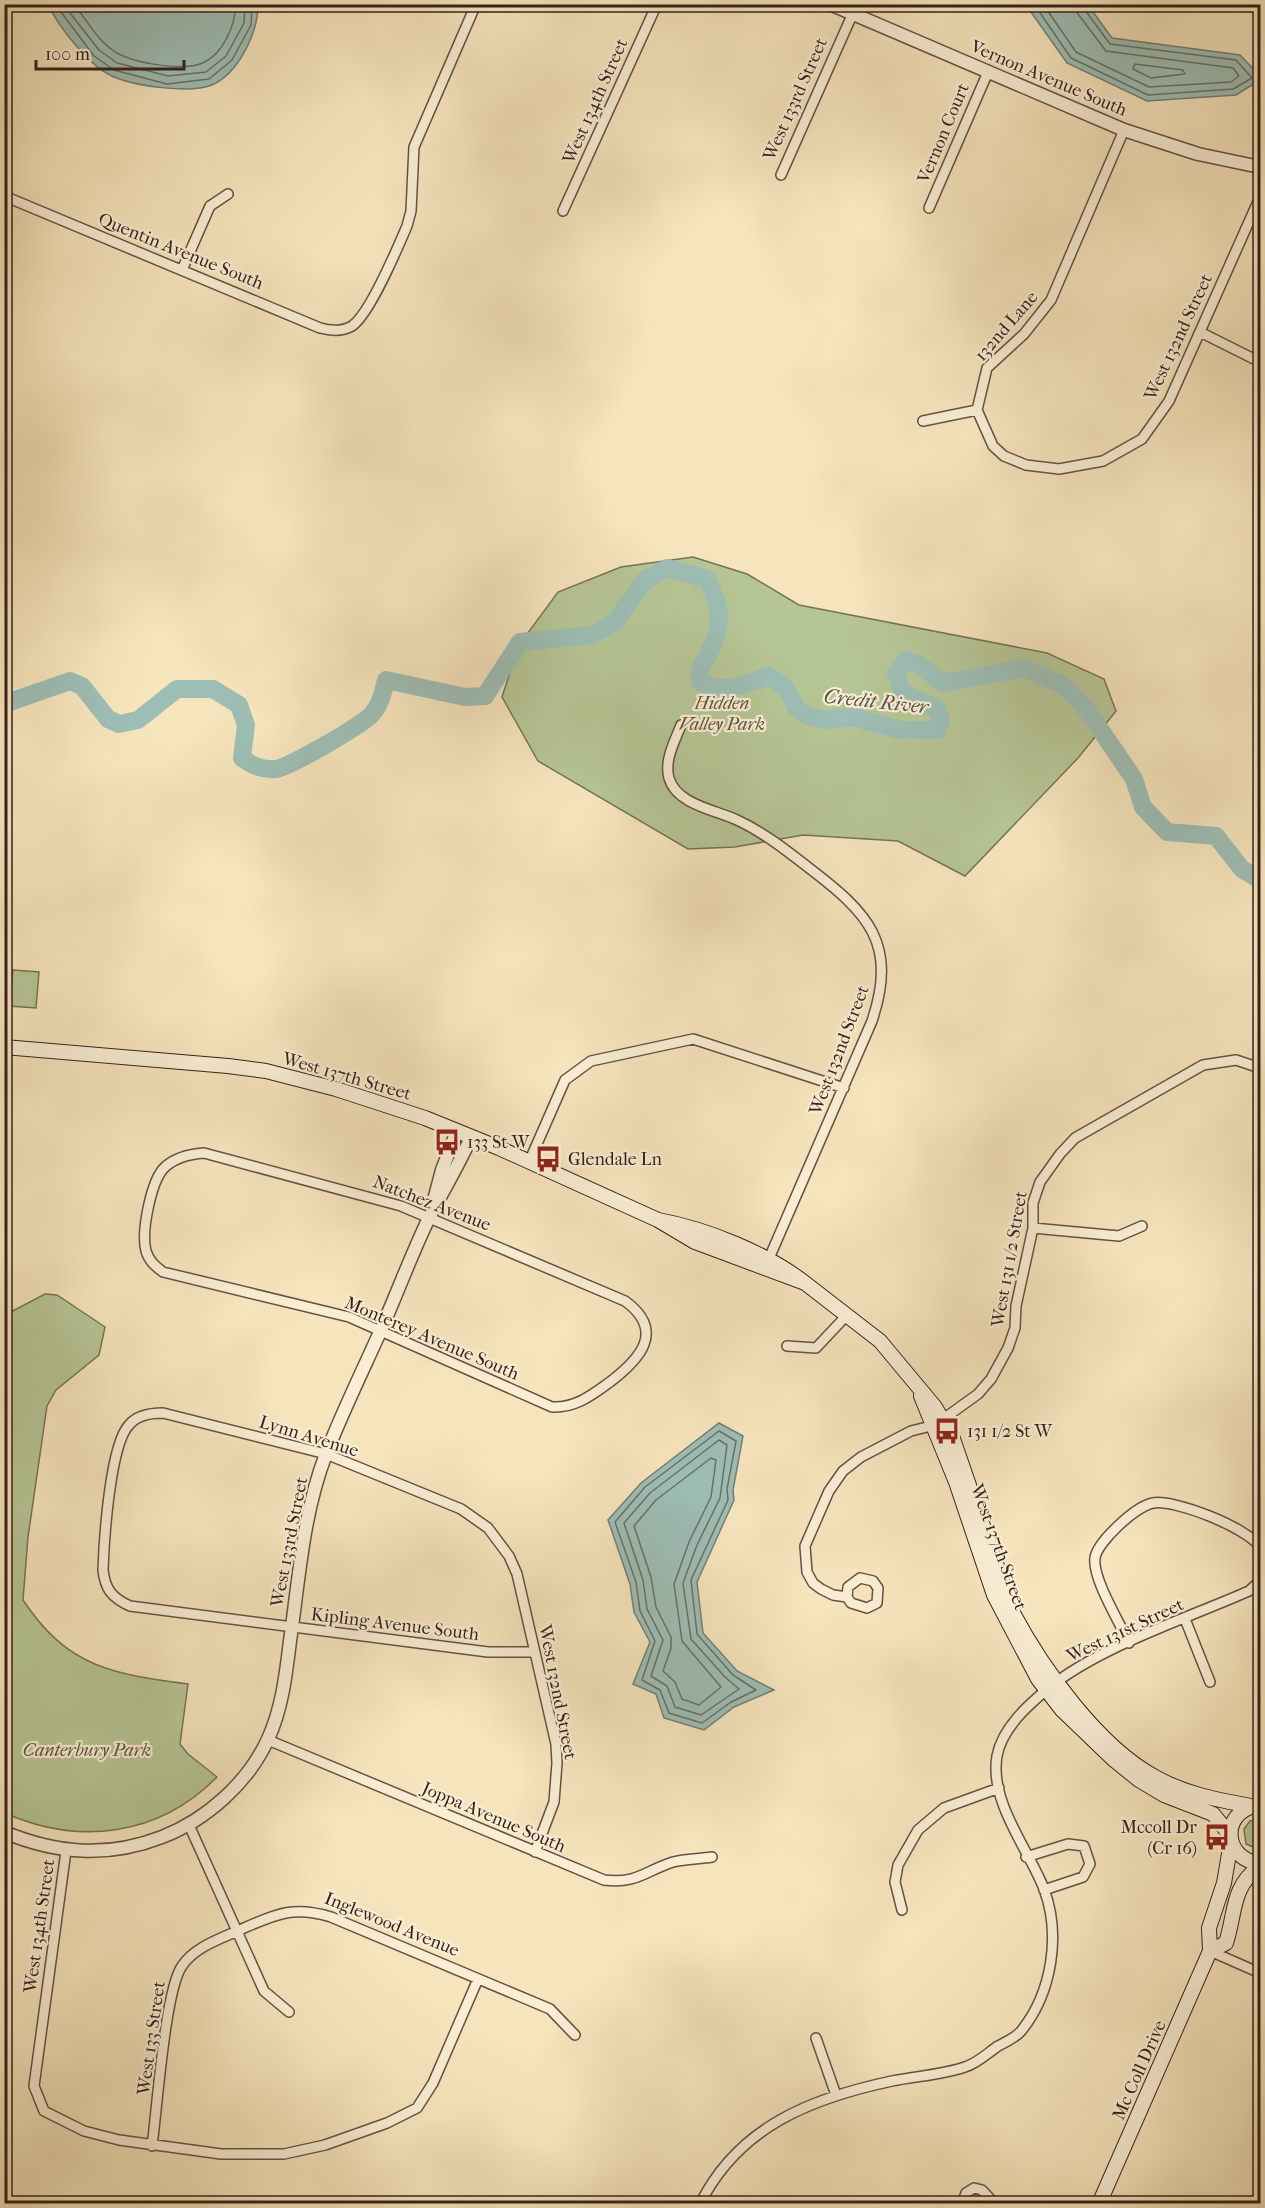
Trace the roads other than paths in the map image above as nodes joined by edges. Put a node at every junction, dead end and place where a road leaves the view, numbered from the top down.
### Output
1 (476, 4) edge
2 (657, 4) edge
3 (830, 4) edge
4 (854, 9) edge
5 (988, 72) junction
6 (1124, 130) junction
7 (1260, 167) edge
8 (781, 175) dead end
9 (228, 194) dead end
10 (4, 196) edge
11 (1260, 197) edge
12 (929, 208) dead end
13 (563, 211) dead end
14 (182, 270) junction
15 (1200, 332) junction
16 (1260, 362) edge
17 (977, 410) junction
18 (923, 421) dead end
19 (681, 725) dead end
20 (4, 1047) edge
21 (1260, 1068) edge
22 (844, 1088) junction
23 (457, 1131) junction
24 (471, 1137) junction
25 (529, 1162) junction
26 (149, 1211) joint
27 (430, 1216) junction
28 (1143, 1226) dead end
29 (1033, 1228) junction
30 (766, 1264) junction
31 (847, 1315) junction
32 (381, 1330) junction
33 (787, 1346) dead end
34 (607, 1384) joint
35 (938, 1423) junction
36 (326, 1454) junction
37 (500, 1541) joint
38 (1260, 1547) edge
39 (1260, 1581) edge
40 (111, 1595) joint
41 (847, 1597) dead end
42 (1185, 1619) junction
43 (292, 1628) junction
44 (1129, 1643) junction
45 (535, 1653) junction
46 (1210, 1682) dead end
47 (1052, 1686) junction
48 (268, 1740) junction
49 (1142, 1775) junction
50 (999, 1788) junction
51 (1257, 1805) edge
52 (189, 1825) junction
53 (4, 1832) edge
54 (1230, 1839) junction
55 (66, 1851) junction
56 (536, 1852) junction
57 (712, 1857) dead end
58 (1026, 1857) junction
59 (1260, 1864) edge
60 (1044, 1890) junction
61 (902, 1910) dead end
62 (237, 1932) junction
63 (1210, 1951) junction
64 (1260, 1973) edge
65 (478, 1979) junction
66 (289, 2012) dead end
67 (575, 2035) dead end
68 (816, 2038) dead end
69 (836, 2095) junction
70 (152, 2146) junction
71 (700, 2204) edge
72 (962, 2204) edge
73 (995, 2204) edge
74 (1099, 2204) edge

1 - 14 street, Quentin Avenue South
2 - 13 street, West 134th Street
3 - 4 street, Vernon Avenue South
4 - 5 street, Vernon Avenue South
4 - 8 street, West 133rd Street
5 - 6 street, Vernon Avenue South
5 - 12 street, Vernon Court
6 - 7 street, Vernon Avenue South
6 - 17 street, 132nd Lane
9 - 14 street
10 - 14 street, Quentin Avenue South
11 - 15 street, West 132nd Street
15 - 16 street
15 - 17 street, West 132nd Street
17 - 18 street
19 - 22 street, West 132nd Street
20 - 23 main road, West 137th Street
21 - 29 street, West 131 1/2 Street
22 - 25 street
22 - 30 street, West 132nd Street
23 - 24 main road, West 137th Street
23 - 27 street, West 133rd Street
24 - 25 main road, West 137th Street
24 - 27 street, West 133rd Street
25 - 30 main road, West 137th Street
26 - 27 street, Natchez Avenue
26 - 32 street, Monterey Avenue South
27 - 32 street, West 133rd Street
27 - 34 street, Natchez Avenue
28 - 29 street
29 - 35 street, West 131 1/2 Street
30 - 31 main road, West 137th Street
31 - 33 street
31 - 35 main road, West 137th Street
32 - 34 street, Monterey Avenue South
32 - 36 street, West 133rd Street
35 - 41 street, West 131 1/2 Street
35 - 47 main road, West 137th Street
36 - 37 street, Lynn Avenue
36 - 40 street, Lynn Avenue
36 - 43 street, West 133rd Street
37 - 45 street, West 132nd Street
38 - 44 street
39 - 42 street, West 131st Street
40 - 43 street, Kipling Avenue South
42 - 44 street, West 131st Street
42 - 46 street
43 - 45 street, Kipling Avenue South
43 - 48 street, West 133rd Street
44 - 47 street, West 131st Street
45 - 56 street, West 132nd Street
47 - 49 main road, West 137th Street
47 - 50 street, West 131st Street
48 - 52 street, West 133rd Street
48 - 56 street, Joppa Avenue South
49 - 51 main road
49 - 54 main road
50 - 58 street, West 131st Street
50 - 61 street
51 - 54 main road, Mc Coll Drive
52 - 55 street
52 - 62 street
53 - 55 street
54 - 59 main road
54 - 63 main road, Mc Coll Drive
55 - 70 street, West 134th Street
56 - 57 street, Joppa Avenue South
58 - 60 street, West 131st Street
58 - 60 street
59 - 63 main road, Mc Coll Drive
60 - 69 street, West 131st Street
62 - 65 street, Inglewood Avenue
62 - 66 street
62 - 70 street, West 133 Street
63 - 64 street
63 - 74 main road, Mc Coll Drive
65 - 67 street, Inglewood Avenue
65 - 70 street
68 - 69 street
69 - 71 street, West 131st Street
72 - 73 street

